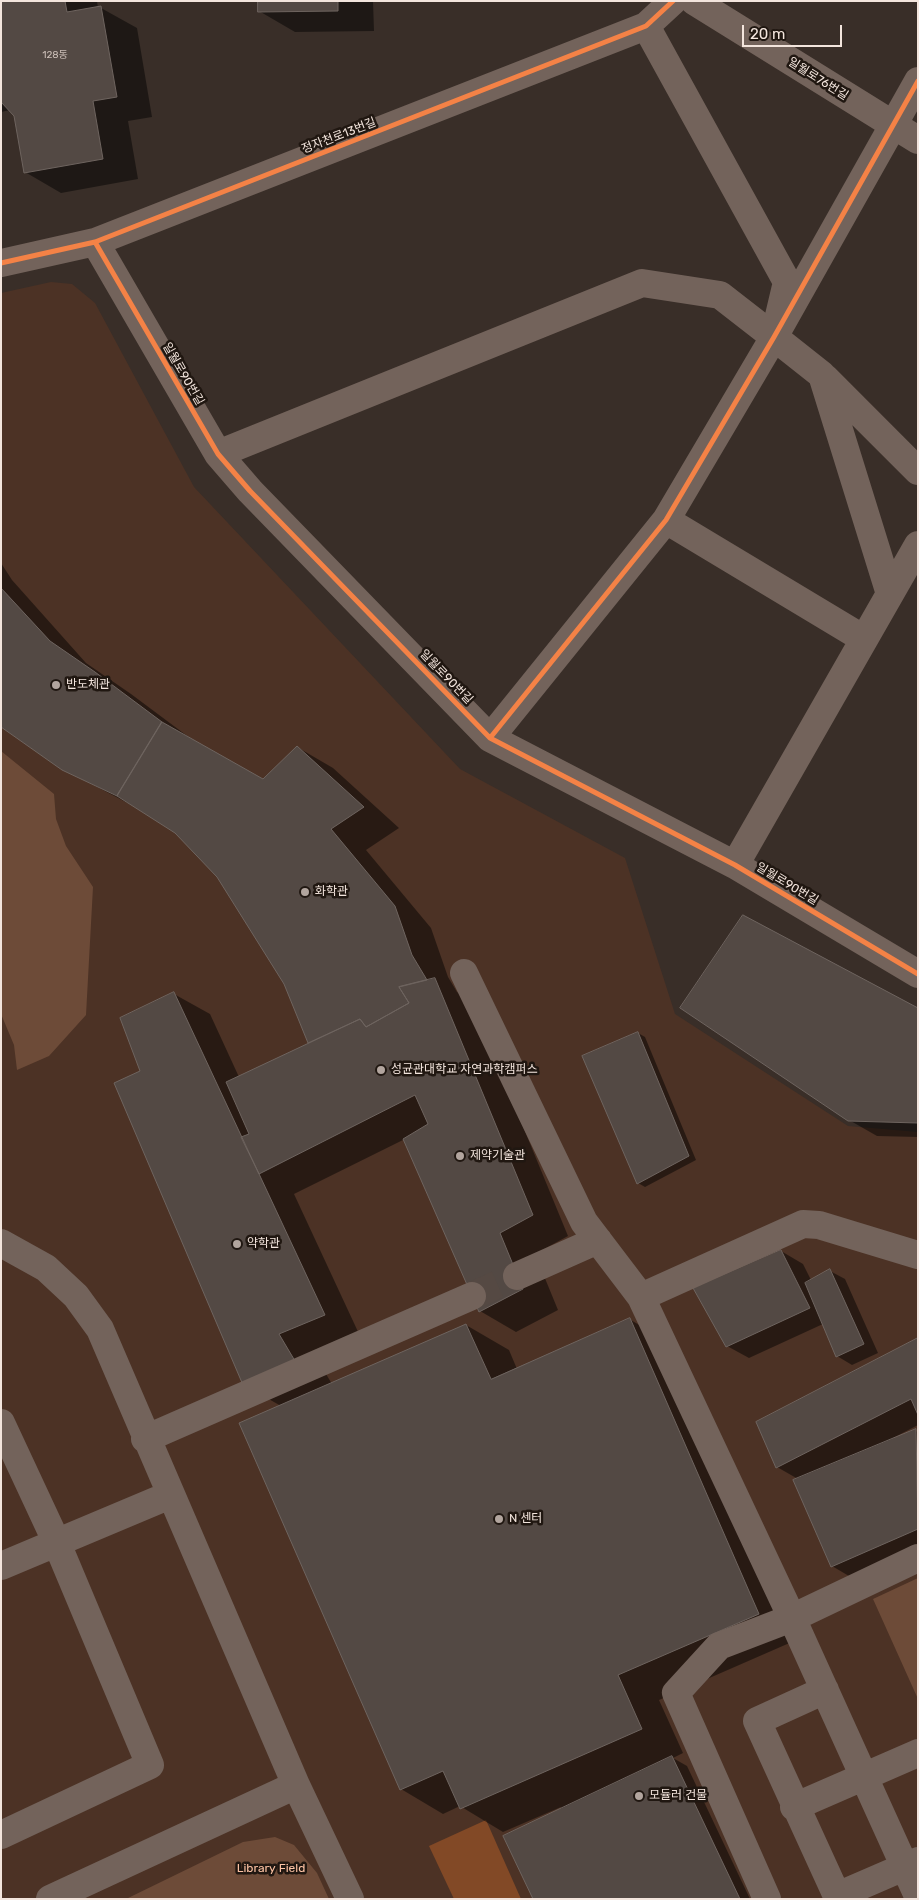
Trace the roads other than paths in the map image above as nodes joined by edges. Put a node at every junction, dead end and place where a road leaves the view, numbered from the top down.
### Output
1 (673, 1) edge
2 (694, 1) edge
3 (646, 26) junction
4 (918, 81) edge
5 (894, 126) junction
6 (918, 140) edge
7 (95, 242) junction
8 (1, 263) edge
9 (774, 337) junction
10 (822, 376) junction
11 (218, 454) junction
12 (918, 471) edge
13 (666, 520) junction
14 (918, 545) edge
15 (890, 594) junction
16 (864, 639) junction
17 (490, 738) junction
18 (735, 865) junction
19 (464, 973) dead end
20 (918, 974) edge
21 (598, 1240) junction
22 (1, 1244) edge
23 (918, 1255) edge
24 (518, 1276) tunnel mouth
25 (472, 1296) tunnel mouth
26 (642, 1297) junction
27 (1, 1423) edge
28 (146, 1439) junction
29 (170, 1494) junction
30 (56, 1541) junction
31 (918, 1558) edge
32 (1, 1566) edge
33 (792, 1618) junction
34 (825, 1690) junction
35 (918, 1753) edge
36 (864, 1776) junction
37 (296, 1785) junction
38 (794, 1807) junction
39 (1, 1835) edge
40 (911, 1864) edge
41 (918, 1896) edge
42 (50, 1899) edge
43 (350, 1899) edge
44 (767, 1899) edge

1 - 3 street, 정자천로13번길
2 - 5 street, 일월로76번길
3 - 7 street, 정자천로13번길
3 - 9 street
4 - 5 street
5 - 6 street, 일월로76번길
5 - 9 street
7 - 8 street, 정자천로13번길
7 - 11 street, 일월로90번길
9 - 10 street
9 - 11 street
9 - 13 street
10 - 12 street
10 - 15 street
11 - 17 street, 일월로90번길
13 - 16 street
13 - 17 street
14 - 15 street
15 - 16 street
16 - 18 street
17 - 18 street, 일월로90번길
18 - 20 street, 일월로90번길
19 - 21 street
21 - 24 street
21 - 26 street
22 - 28 street
23 - 26 street
25 - 28 street
26 - 33 street
27 - 30 street
28 - 29 street
29 - 30 street
29 - 37 street
30 - 32 street
30 - 39 street
31 - 33 street
33 - 34 street
33 - 44 street
34 - 36 street
34 - 38 street
35 - 36 street
36 - 38 street
36 - 40 street
37 - 42 street
37 - 43 street
38 - 40 street
40 - 41 street

